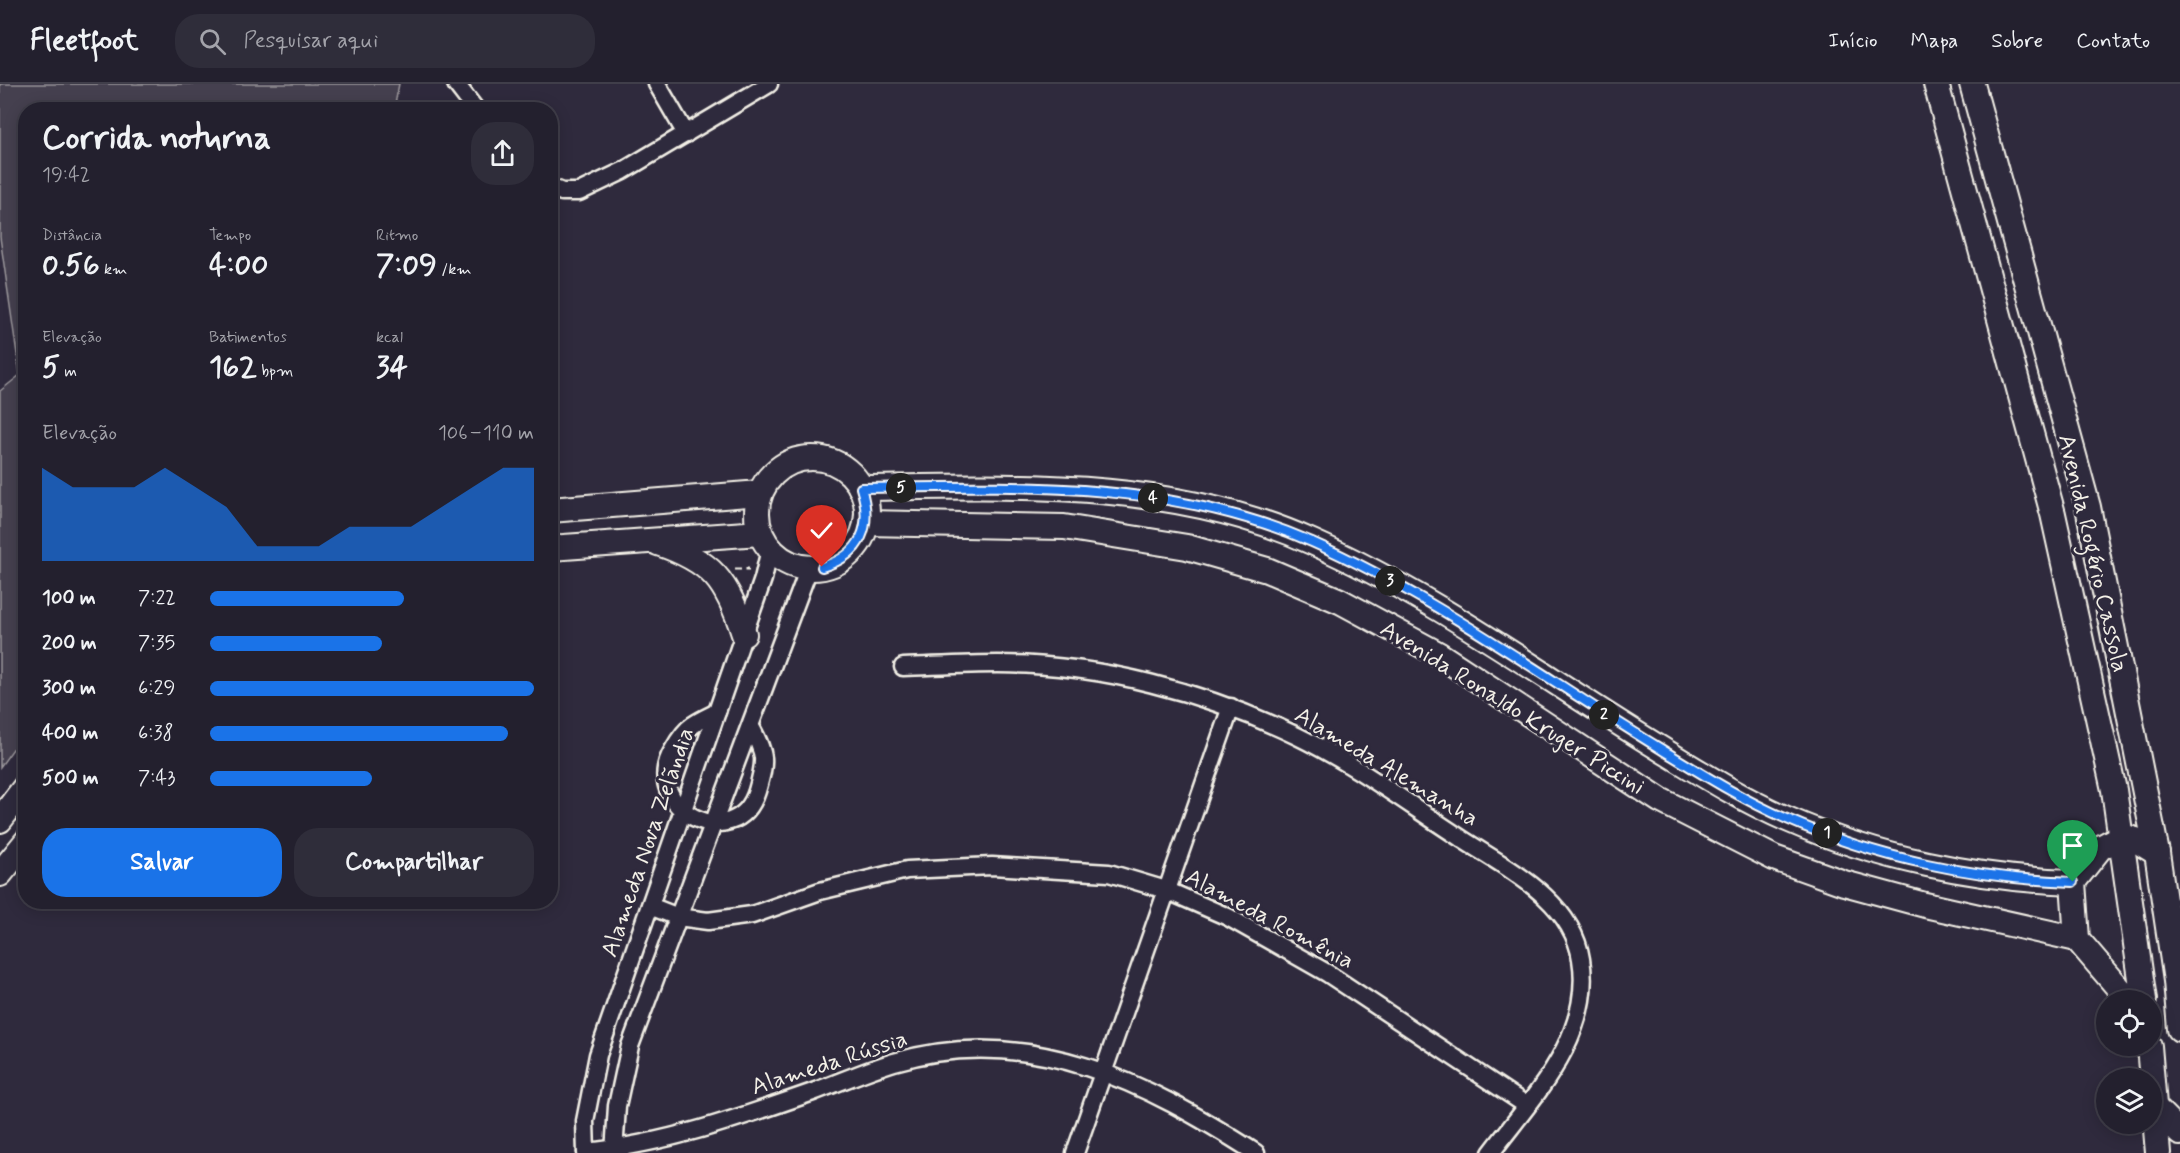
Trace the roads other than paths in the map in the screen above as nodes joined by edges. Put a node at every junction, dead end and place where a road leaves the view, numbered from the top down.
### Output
1 (456, 84) edge
2 (657, 84) edge
3 (769, 84) edge
4 (1936, 84) edge
5 (1972, 84) edge
6 (470, 102) edge
7 (686, 134) junction
8 (558, 190) edge
9 (861, 488) junction
10 (760, 493) junction
11 (558, 509) edge
12 (866, 523) junction
13 (650, 541) junction
14 (765, 541) junction
15 (558, 547) edge
16 (809, 568) junction
17 (744, 634) junction
18 (903, 667) dead end
19 (1231, 707) junction
20 (717, 712) junction
21 (750, 727) junction
22 (2111, 774) junction
23 (18, 796) edge
24 (683, 812) junction
25 (0, 820) edge
26 (713, 823) junction
27 (2122, 836) junction
28 (2100, 848) junction
29 (18, 852) edge
30 (2157, 853) junction
31 (0, 874) edge
32 (2073, 882) junction
33 (1166, 890) junction
34 (650, 906) junction
35 (678, 916) junction
36 (2077, 939) junction
37 (2175, 947) edge
38 (2120, 990) edge
39 (2143, 990) edge
40 (2180, 1029) edge
41 (1104, 1071) junction
42 (1526, 1106) junction
43 (2162, 1115) edge
44 (2180, 1133) edge
45 (2157, 1134) edge
46 (614, 1151) edge
47 (586, 1153) edge
48 (1075, 1153) edge
49 (1256, 1153) edge
50 (1491, 1153) edge
51 (2158, 1153) edge

1 - 6 street
2 - 7 street
3 - 7 street
4 - 22 main road, Avenida Rogério Cassola
5 - 30 main road, Avenida Rogério Cassola
7 - 8 street
9 - 10 main road
9 - 12 main road
9 - 32 main road, Avenida Ronaldo Kruger Piccini
10 - 11 main road
10 - 14 main road
12 - 16 main road
12 - 36 main road, Avenida Ronaldo Kruger Piccini
13 - 14 main road
13 - 15 main road
13 - 17 main road
14 - 16 main road
14 - 17 street, Alameda Nova Zelãndia
16 - 21 street
17 - 20 street, Alameda Nova Zelãndia
18 - 19 street, Alameda Alemanha
19 - 33 street
19 - 42 street, Alameda Alemanha
20 - 24 street, Alameda Nova Zelãndia
20 - 24 street
21 - 26 street
21 - 26 street
22 - 27 main road, Avenida Rogério Cassola
22 - 28 main road
23 - 25 main road
24 - 26 street
24 - 34 street, Alameda Nova Zelãndia
26 - 35 street
27 - 28 main road
27 - 30 main road
27 - 39 main road, Avenida Rogério Cassola
28 - 32 main road
29 - 31 main road
30 - 37 main road, Avenida Rogério Cassola
32 - 36 main road
33 - 35 street, Alameda Romênia
33 - 41 street
33 - 42 street, Alameda Romênia
34 - 35 street, Alameda Romênia
34 - 47 street, Alameda Nova Zelãndia
35 - 46 street
36 - 38 main road
37 - 40 main road, Avenida Rogério Cassola
41 - 46 street, Alameda Rússia
41 - 48 street
41 - 49 street, Alameda Rússia
42 - 50 street, Alameda Alemanha
43 - 44 main road
45 - 51 main road
46 - 47 street, Alameda Rússia

